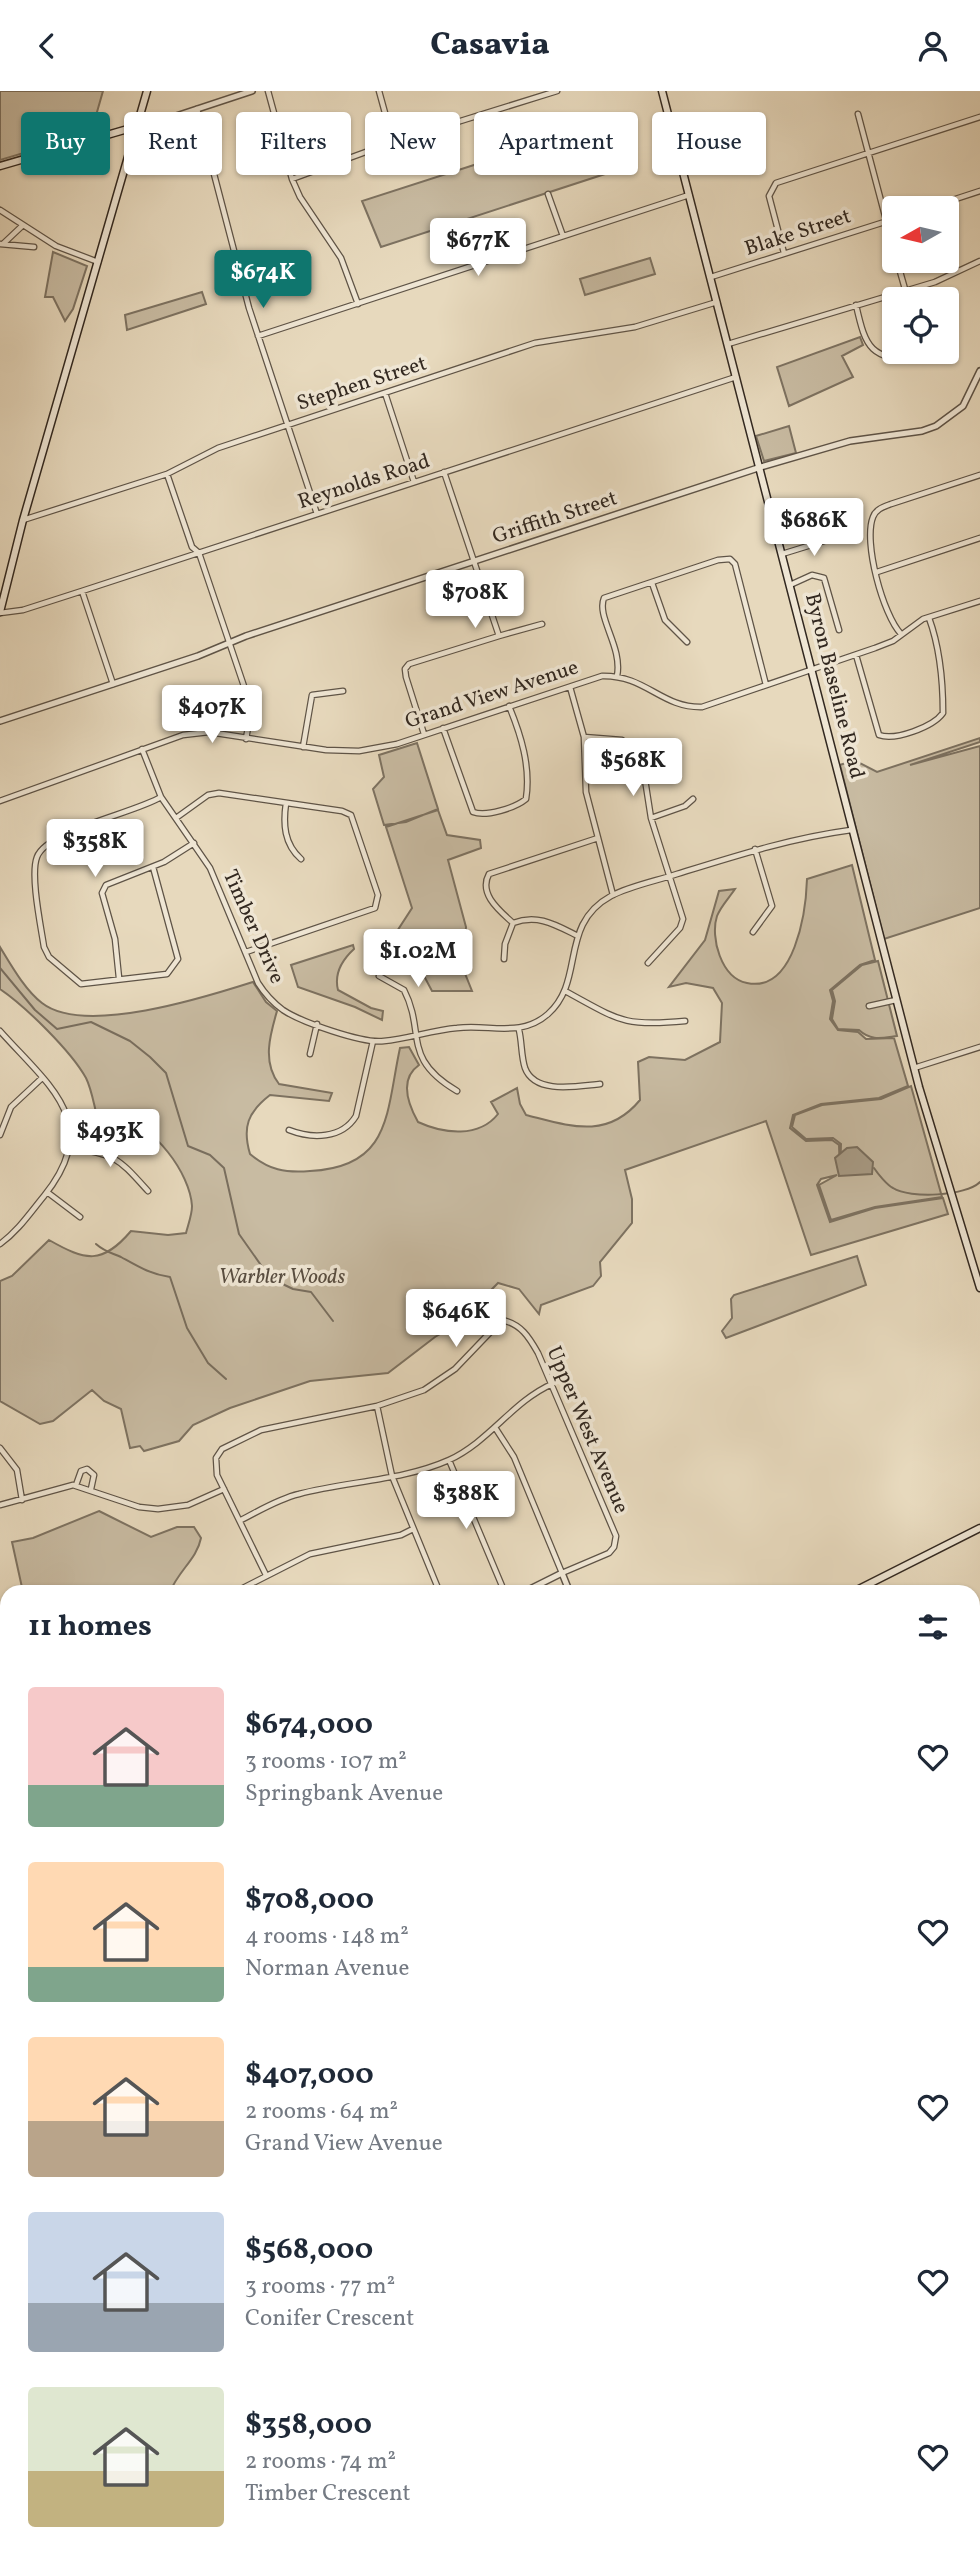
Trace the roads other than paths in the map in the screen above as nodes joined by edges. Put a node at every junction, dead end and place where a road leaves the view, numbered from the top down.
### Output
1 (147, 91) edge
2 (252, 91) edge
3 (268, 91) edge
4 (379, 91) edge
5 (557, 91) edge
6 (662, 91) edge
7 (197, 109) junction
8 (142, 112) edge
9 (187, 112) edge
10 (385, 112) edge
11 (858, 114) dead end
12 (980, 117) edge
13 (460, 121) edge
14 (124, 130) edge
15 (365, 152) edge
16 (869, 152) junction
17 (0, 166) edge
18 (124, 174) edge
19 (292, 179) junction
20 (980, 191) edge
21 (548, 194) dead end
22 (688, 195) junction
23 (959, 198) edge
24 (882, 203) edge
25 (0, 210) edge
26 (882, 224) edge
27 (22, 226) junction
28 (563, 236) junction
29 (2, 244) edge
30 (34, 247) dead end
31 (784, 253) junction
32 (980, 261) edge
33 (98, 262) junction
34 (711, 277) junction
35 (914, 287) edge
36 (882, 297) edge
37 (717, 302) junction
38 (358, 304) junction
39 (856, 305) junction
40 (258, 336) junction
41 (728, 344) junction
42 (882, 355) edge
43 (980, 371) edge
44 (736, 377) junction
45 (978, 383) edge
46 (385, 393) junction
47 (287, 426) junction
48 (761, 467) junction
49 (444, 472) junction
50 (167, 474) junction
51 (980, 475) edge
52 (414, 482) junction
53 (317, 514) junction
54 (23, 520) junction
55 (837, 537) dead end
56 (980, 538) edge
57 (199, 554) junction
58 (782, 554) junction
59 (474, 561) junction
60 (877, 572) junction
61 (652, 583) junction
62 (790, 585) junction
63 (82, 591) junction
64 (980, 601) edge
65 (0, 613) edge
66 (929, 618) junction
67 (541, 624) dead end
68 (839, 630) dead end
69 (901, 634) junction
70 (499, 636) junction
71 (687, 642) dead end
72 (229, 644) junction
73 (856, 655) junction
74 (812, 669) junction
75 (617, 676) junction
76 (113, 684) junction
77 (766, 684) junction
78 (570, 687) junction
79 (342, 691) dead end
80 (509, 706) junction
81 (0, 721) edge
82 (443, 727) junction
83 (424, 734) junction
84 (584, 737) junction
85 (246, 739) junction
86 (303, 747) junction
87 (142, 749) junction
88 (161, 797) junction
89 (693, 799) dead end
90 (0, 801) edge
91 (286, 803) junction
92 (176, 818) junction
93 (651, 818) junction
94 (851, 830) junction
95 (598, 838) junction
96 (194, 843) junction
97 (755, 849) junction
98 (301, 859) dead end
99 (153, 867) junction
100 (669, 877) junction
101 (613, 895) junction
102 (513, 923) junction
103 (753, 932) dead end
104 (576, 935) junction
105 (246, 952) junction
106 (504, 959) dead end
107 (648, 963) dead end
108 (379, 976) dead end
109 (120, 978) junction
110 (565, 991) junction
111 (897, 999) junction
112 (869, 1006) dead end
113 (685, 1021) dead end
114 (317, 1024) junction
115 (519, 1030) junction
116 (0, 1032) edge
117 (414, 1036) junction
118 (373, 1041) junction
119 (980, 1047) edge
120 (310, 1053) dead end
121 (914, 1068) junction
122 (42, 1078) junction
123 (600, 1084) dead end
124 (457, 1091) dead end
125 (289, 1130) dead end
126 (0, 1135) edge
127 (70, 1148) junction
128 (148, 1191) dead end
129 (47, 1192) junction
130 (80, 1217) dead end
131 (0, 1244) edge
132 (980, 1288) edge
133 (552, 1384) junction
134 (377, 1406) junction
135 (496, 1429) junction
136 (0, 1448) edge
137 (449, 1459) junction
138 (392, 1476) junction
139 (76, 1485) junction
140 (91, 1489) junction
141 (224, 1489) junction
142 (22, 1500) junction
143 (0, 1505) edge
144 (241, 1520) junction
145 (980, 1528) edge
146 (413, 1529) junction
147 (562, 1573) junction
148 (266, 1575) junction
149 (248, 1585) edge
150 (437, 1585) edge
151 (502, 1585) edge
152 (538, 1585) edge
153 (567, 1585) edge
154 (867, 1585) edge

1 - 8 main road
2 - 7 street
3 - 19 street
4 - 10 street
5 - 13 street
6 - 22 main road, Byron Baseline Road
7 - 9 street
7 - 40 street
11 - 16 street
12 - 16 street
14 - 17 main road
15 - 19 street
16 - 24 street
16 - 31 street
18 - 33 main road
19 - 38 street
20 - 23 street
21 - 28 street
22 - 28 street
22 - 34 main road, Byron Baseline Road
25 - 27 street
26 - 31 street, Blake Street
27 - 29 street
27 - 33 street
28 - 38 street
29 - 30 street
31 - 34 street, Blake Street
32 - 35 street
33 - 54 main road
34 - 37 main road, Byron Baseline Road
36 - 39 street
37 - 41 main road, Byron Baseline Road
37 - 46 street, Stephen Street
38 - 40 street
39 - 41 street
39 - 42 street
40 - 47 street
41 - 44 main road, Byron Baseline Road
43 - 45 street, Griffith Street
44 - 48 main road, Byron Baseline Road
44 - 49 street, Reynolds Road
45 - 48 street, Griffith Street
46 - 47 street, Stephen Street
46 - 52 street
47 - 50 street, Stephen Street
47 - 53 street
48 - 58 main road, Byron Baseline Road
48 - 59 street, Griffith Street
49 - 52 street, Reynolds Road
49 - 59 street
50 - 54 street, Stephen Street
50 - 57 street
51 - 60 street
52 - 53 street, Reynolds Road
53 - 57 street, Reynolds Road
54 - 65 main road
55 - 58 street
56 - 60 street
57 - 63 street, Reynolds Road
57 - 72 street
58 - 62 main road, Byron Baseline Road
59 - 70 street
59 - 72 street, Griffith Street
60 - 69 street
61 - 71 street
61 - 75 street
61 - 77 street
62 - 68 street
62 - 74 main road, Byron Baseline Road
63 - 65 street, Reynolds Road
63 - 76 street
64 - 66 street
66 - 69 street
66 - 73 street
67 - 70 street
69 - 73 street
70 - 83 street
72 - 76 street, Griffith Street
72 - 85 street
73 - 74 street
74 - 77 street
74 - 94 main road, Byron Baseline Road
75 - 77 street
75 - 78 street, Grand View Avenue
76 - 81 street, Griffith Street
78 - 80 street, Grand View Avenue
78 - 84 street
79 - 86 street
80 - 82 street, Grand View Avenue
80 - 82 street
82 - 83 street, Grand View Avenue
83 - 86 street, Grand View Avenue
84 - 93 street
84 - 95 street
85 - 86 street, Grand View Avenue
85 - 87 street, Grand View Avenue
87 - 88 street, Timber Drive
87 - 90 street, Grand View Avenue
88 - 92 street, Timber Drive
88 - 109 street
89 - 93 street
91 - 92 street
91 - 98 street
91 - 105 street
92 - 96 street, Timber Drive
93 - 100 street
94 - 97 street
94 - 111 main road, Byron Baseline Road
95 - 101 street
95 - 102 street
96 - 99 street
96 - 105 street, Timber Drive
97 - 100 street
97 - 103 street
99 - 109 street
99 - 109 street
100 - 101 street
100 - 107 street
101 - 104 street
102 - 104 street
102 - 106 street
104 - 110 street
105 - 114 street, Timber Drive
108 - 117 street
110 - 113 street
110 - 115 street
111 - 112 street
111 - 121 main road, Byron Baseline Road
114 - 118 street, Timber Drive
114 - 120 street
115 - 117 street, Timber Drive
115 - 123 street
116 - 122 street
117 - 118 street, Timber Drive
117 - 124 street
118 - 125 street
119 - 121 street
121 - 132 main road, Byron Baseline Road
122 - 126 street
122 - 127 street
127 - 128 street
127 - 129 street
129 - 130 street
129 - 131 street
133 - 134 street, Upper West Avenue
133 - 135 street
133 - 147 street, Upper West Avenue
134 - 138 street
134 - 141 street, Upper West Avenue
135 - 137 street
135 - 147 street
136 - 142 street
137 - 138 street
137 - 151 street
138 - 144 street
138 - 146 street
139 - 140 street
139 - 140 street
139 - 142 street
140 - 141 street
141 - 144 street, Upper West Avenue
142 - 143 street
144 - 148 street, Upper West Avenue
145 - 154 main road
146 - 148 street
146 - 150 street
147 - 152 street
147 - 153 street
148 - 149 street

